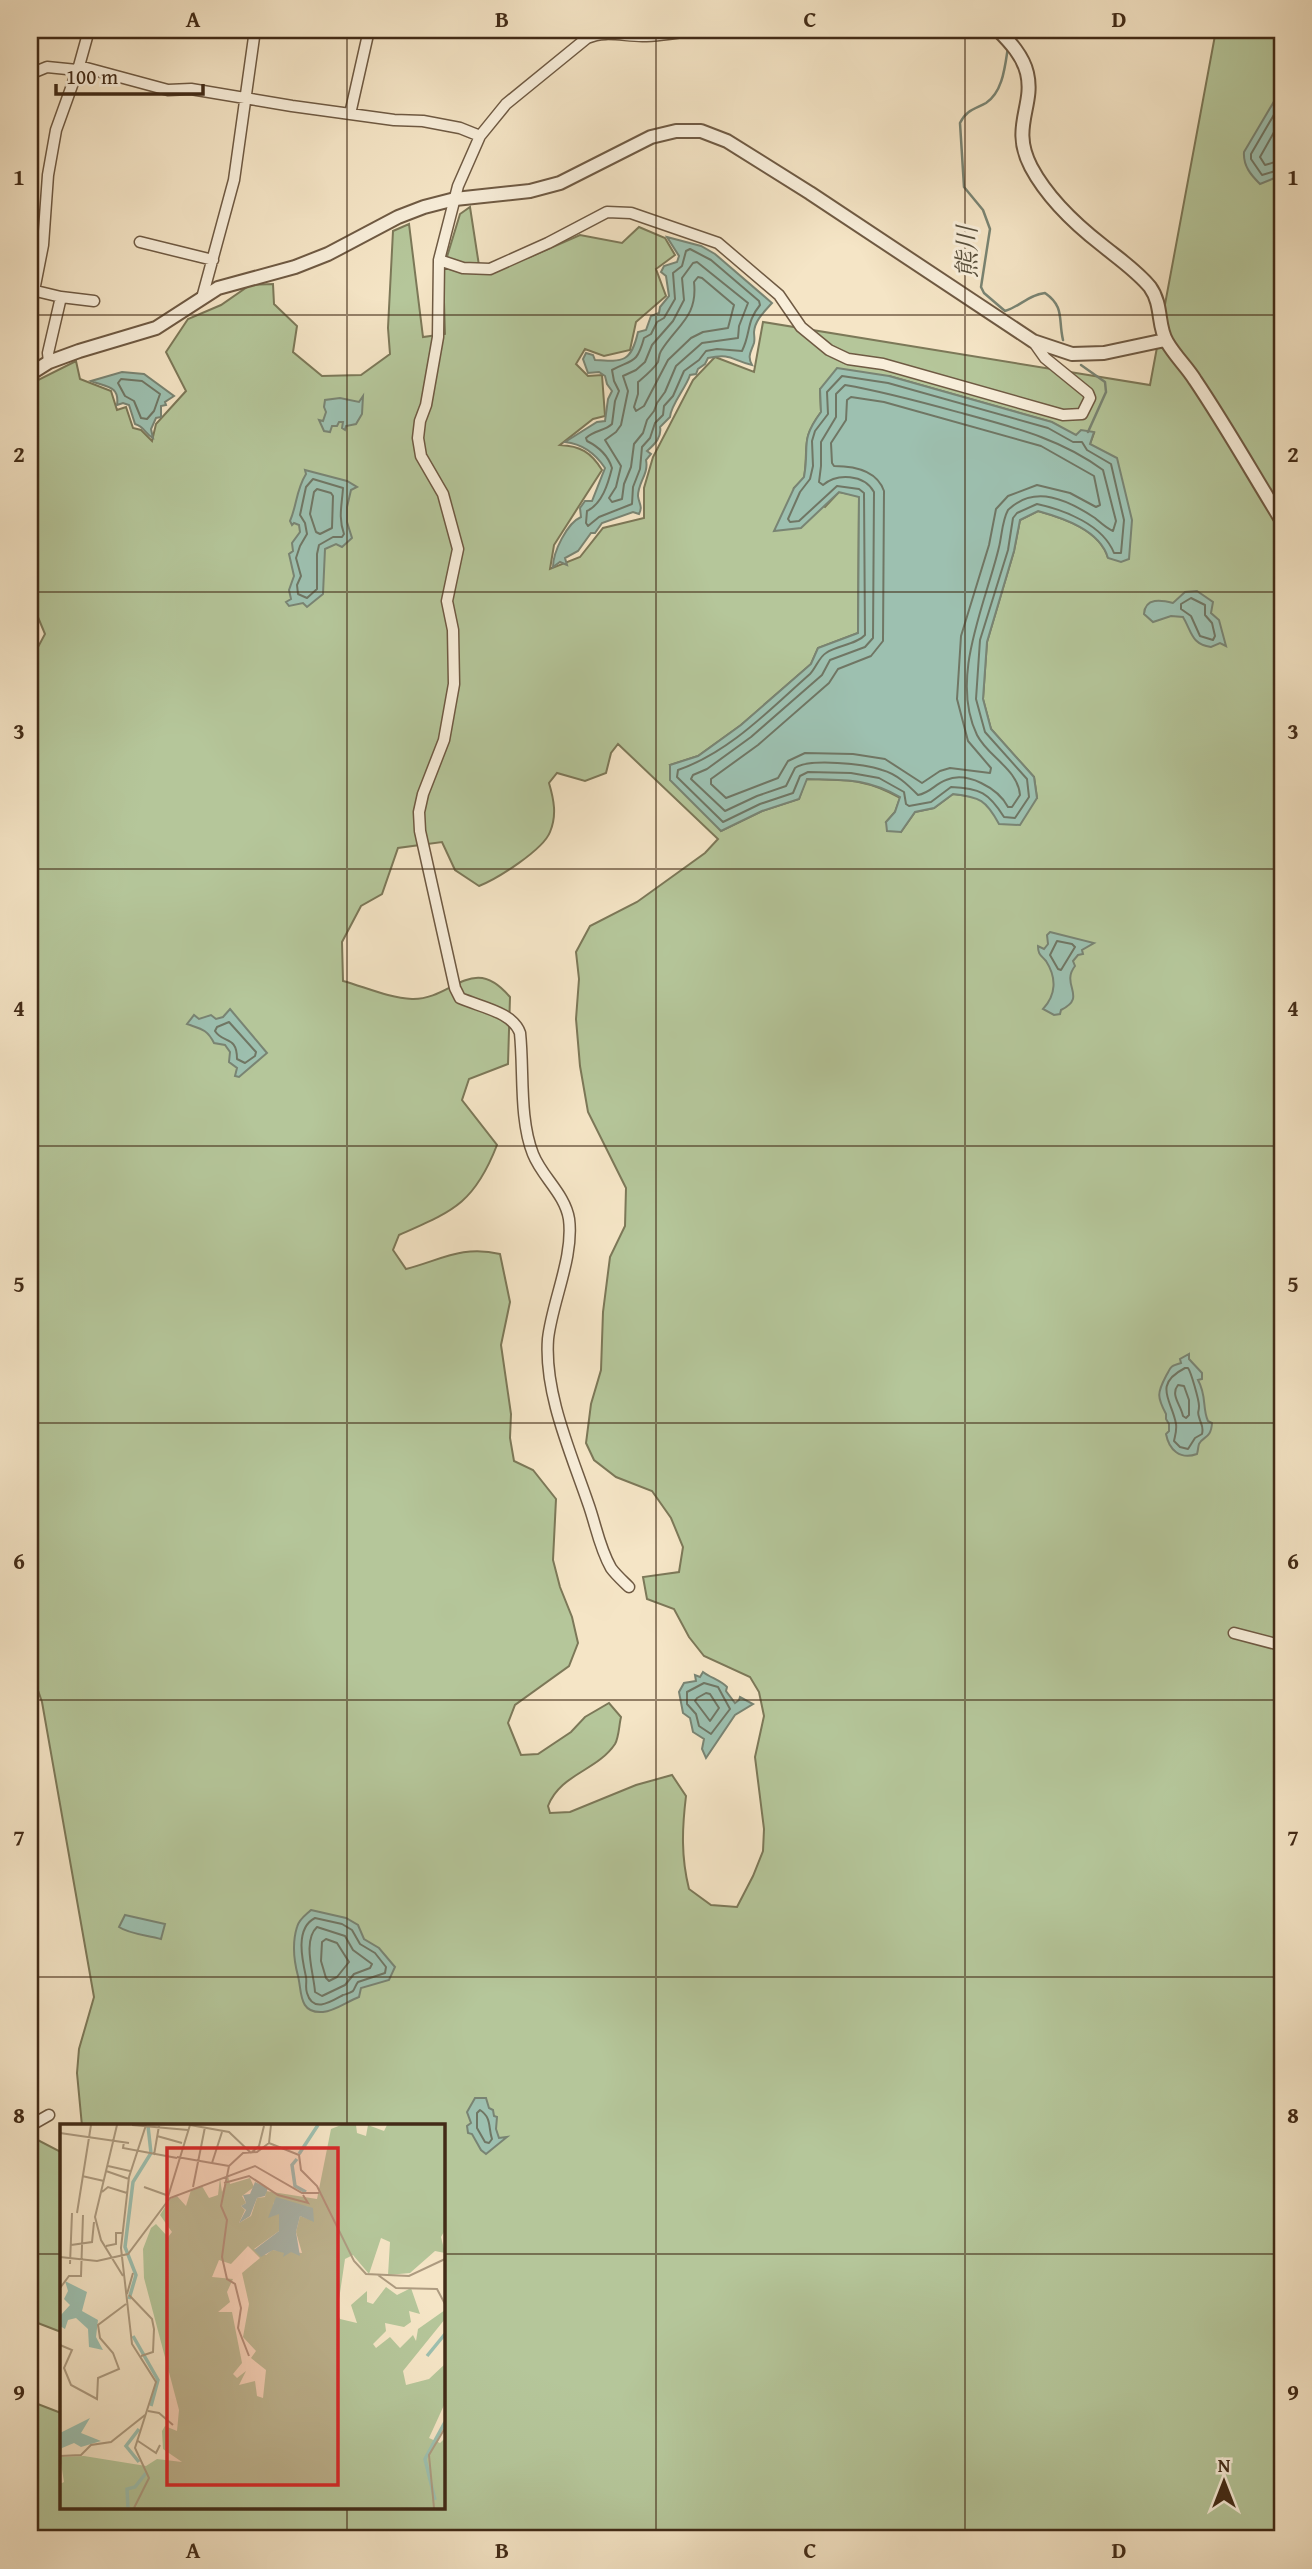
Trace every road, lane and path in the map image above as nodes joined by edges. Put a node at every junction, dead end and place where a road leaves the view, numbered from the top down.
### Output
1 (89, 30) edge
2 (255, 30) edge
3 (369, 30) edge
4 (693, 30) edge
5 (641, 32) edge
6 (1000, 32) edge
7 (78, 68) junction
8 (30, 74) edge
9 (247, 99) junction
10 (350, 114) junction
11 (480, 136) junction
12 (455, 199) junction
13 (140, 242) dead end
14 (213, 260) junction
15 (439, 260) junction
16 (36, 291) junction
17 (61, 297) junction
18 (202, 298) junction
19 (94, 300) dead end
20 (30, 311) edge
21 (1165, 340) junction
22 (1033, 341) junction
23 (49, 362) junction
24 (30, 374) edge
25 (1282, 521) edge
26 (629, 1587) dead end
27 (1234, 1633) dead end
28 (1280, 1645) dead end
29 (49, 2115) dead end
30 (30, 2120) edge

1 - 7 street
2 - 9 street
3 - 10 street
4 - 5 street
5 - 11 street
6 - 21 street
7 - 8 street
7 - 9 street
7 - 16 street
9 - 10 street
9 - 14 street
10 - 11 street
11 - 12 street
12 - 15 street
12 - 18 street
12 - 22 street
13 - 14 street
14 - 18 street
15 - 22 street
15 - 26 street
16 - 17 street
16 - 20 street
17 - 19 street
17 - 23 street
18 - 23 street
21 - 22 street
21 - 25 street
23 - 24 street
27 - 28 street
29 - 30 street

